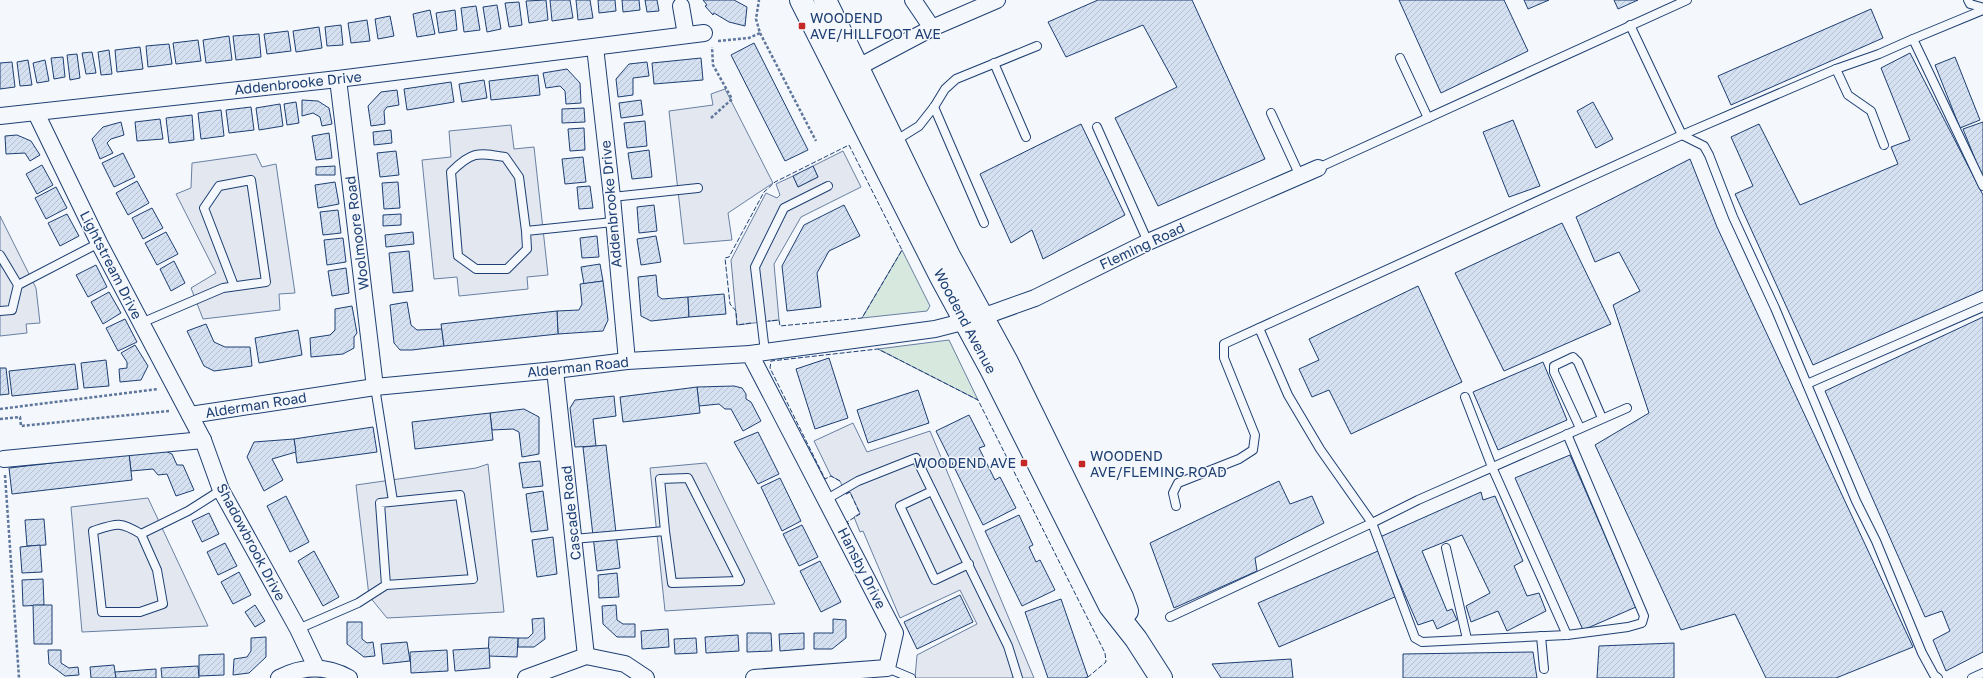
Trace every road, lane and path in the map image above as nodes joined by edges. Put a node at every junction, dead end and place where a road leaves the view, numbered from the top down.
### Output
1 (759, 0) edge
2 (801, 0) edge
3 (825, 0) edge
4 (913, 0) edge
5 (997, 0) edge
6 (1687, 0) edge
7 (1968, 0) edge
8 (680, 3) edge
9 (1982, 7) edge
10 (1630, 25) junction
11 (932, 28) junction
12 (704, 33) dead end
13 (760, 33) junction
14 (686, 35) junction
15 (1914, 39) junction
16 (1037, 46) dead end
17 (595, 47) junction
18 (1400, 58) dead end
19 (994, 63) junction
20 (1836, 69) junction
21 (849, 72) junction
22 (338, 79) junction
23 (934, 107) junction
24 (36, 112) junction
25 (1271, 113) dead end
26 (0, 116) edge
27 (711, 118) dead end
28 (1428, 118) junction
29 (1097, 127) dead end
30 (1682, 135) junction
31 (1026, 137) dead end
32 (816, 141) dead end
33 (894, 141) junction
34 (1884, 145) dead end
35 (1318, 168) joint
36 (1300, 176) junction
37 (828, 186) dead end
38 (1983, 186) edge
39 (698, 188) dead end
40 (612, 197) junction
41 (613, 222) junction
42 (984, 223) dead end
43 (526, 231) junction
44 (99, 242) junction
45 (1148, 242) junction
46 (0, 255) edge
47 (18, 285) junction
48 (234, 286) junction
49 (1983, 306) edge
50 (0, 311) edge
51 (974, 320) junction
52 (141, 323) junction
53 (1259, 328) junction
54 (758, 353) junction
55 (627, 361) junction
56 (556, 370) junction
57 (1807, 384) junction
58 (177, 387) junction
59 (375, 387) junction
60 (1465, 397) dead end
61 (0, 408) edge
62 (1627, 408) dead end
63 (189, 412) junction
64 (1602, 418) junction
65 (0, 419) edge
66 (1580, 428) junction
67 (1567, 434) junction
68 (203, 440) junction
69 (4, 459) joint
70 (1492, 467) junction
71 (222, 490) junction
72 (932, 491) junction
73 (827, 499) junction
74 (393, 501) junction
75 (1176, 506) dead end
76 (1372, 522) junction
77 (665, 531) junction
78 (142, 534) junction
79 (573, 539) junction
80 (1446, 548) dead end
81 (969, 564) junction
82 (386, 585) junction
83 (1170, 617) dead end
84 (298, 629) junction
85 (1567, 635) junction
86 (1541, 636) junction
87 (1467, 639) junction
88 (586, 656) junction
89 (316, 667) junction
90 (887, 668) junction
91 (1544, 669) dead end
92 (1983, 674) edge
93 (19, 678) edge
94 (278, 678) edge
95 (349, 678) edge
96 (526, 678) edge
97 (646, 678) edge
98 (754, 678) edge
99 (911, 678) edge
100 (1018, 678) edge
101 (1161, 678) edge
102 (1938, 678) edge
103 (1972, 678) edge

1 - 13 path
2 - 21 street, Woodend Avenue
3 - 21 street, Woodend Avenue
4 - 11 street
5 - 11 street
6 - 10 lane
7 - 9 lane
8 - 14 street
9 - 15 lane
10 - 28 lane
10 - 30 lane
11 - 21 street
12 - 14 street, Addenbrooke Drive
13 - 27 path
13 - 32 path
14 - 17 street, Addenbrooke Drive
15 - 20 lane
15 - 38 lane
16 - 19 lane
17 - 22 street, Addenbrooke Drive
17 - 40 street, Addenbrooke Drive
18 - 28 lane
19 - 23 lane
19 - 31 lane
20 - 30 lane
20 - 34 lane
21 - 33 street, Woodend Avenue
21 - 51 street, Woodend Avenue
22 - 24 street, Addenbrooke Drive
22 - 59 street, Woolmoore Road
23 - 33 lane
23 - 42 lane
24 - 26 street, Addenbrooke Drive
24 - 44 street, Lightstream Drive
25 - 36 lane
28 - 35 lane
29 - 45 lane
30 - 53 lane
30 - 57 lane
33 - 51 street, Woodend Avenue
35 - 36 street, Fleming Road
36 - 45 street, Fleming Road
37 - 54 lane
39 - 40 lane
40 - 41 street, Addenbrooke Drive
41 - 43 lane
41 - 55 street, Addenbrooke Drive
43 - 43 lane
44 - 47 lane
44 - 52 street, Lightstream Drive
45 - 51 street, Fleming Road
46 - 47 lane
47 - 50 lane
48 - 48 lane
48 - 52 lane
49 - 57 lane
51 - 54 street, Alderman Road
51 - 101 street, Woodend Avenue
52 - 58 street, Lightstream Drive
53 - 75 lane
53 - 76 lane
54 - 55 street, Alderman Road
54 - 73 street, Hansby Drive
55 - 56 street, Alderman Road
56 - 59 street, Alderman Road
56 - 79 street, Cascade Road
57 - 102 lane
58 - 61 path
58 - 63 street, Lightstream Drive
59 - 63 street, Alderman Road
59 - 74 lane
60 - 70 lane
62 - 64 lane
63 - 65 path
63 - 68 street, Shadowbrook Drive
64 - 66 lane
64 - 66 lane
66 - 67 lane
67 - 70 lane
67 - 85 lane
68 - 69 street, Alderman Road
68 - 71 street, Shadowbrook Drive
69 - 93 path
70 - 76 lane
70 - 85 lane
71 - 78 lane
71 - 84 street, Shadowbrook Drive
72 - 73 lane
72 - 81 lane
72 - 81 lane
73 - 90 street, Hansby Drive
74 - 82 lane
74 - 82 lane
76 - 83 lane
76 - 87 lane
77 - 77 lane
77 - 79 lane
78 - 78 lane
79 - 88 street, Cascade Road
80 - 87 lane
81 - 100 lane
82 - 84 lane
84 - 89 street, Shadowbrook Drive
85 - 86 lane
86 - 87 lane
86 - 91 lane
88 - 96 street
88 - 97 street
89 - 94 street
89 - 95 street
90 - 98 street
90 - 99 lane
92 - 103 lane

